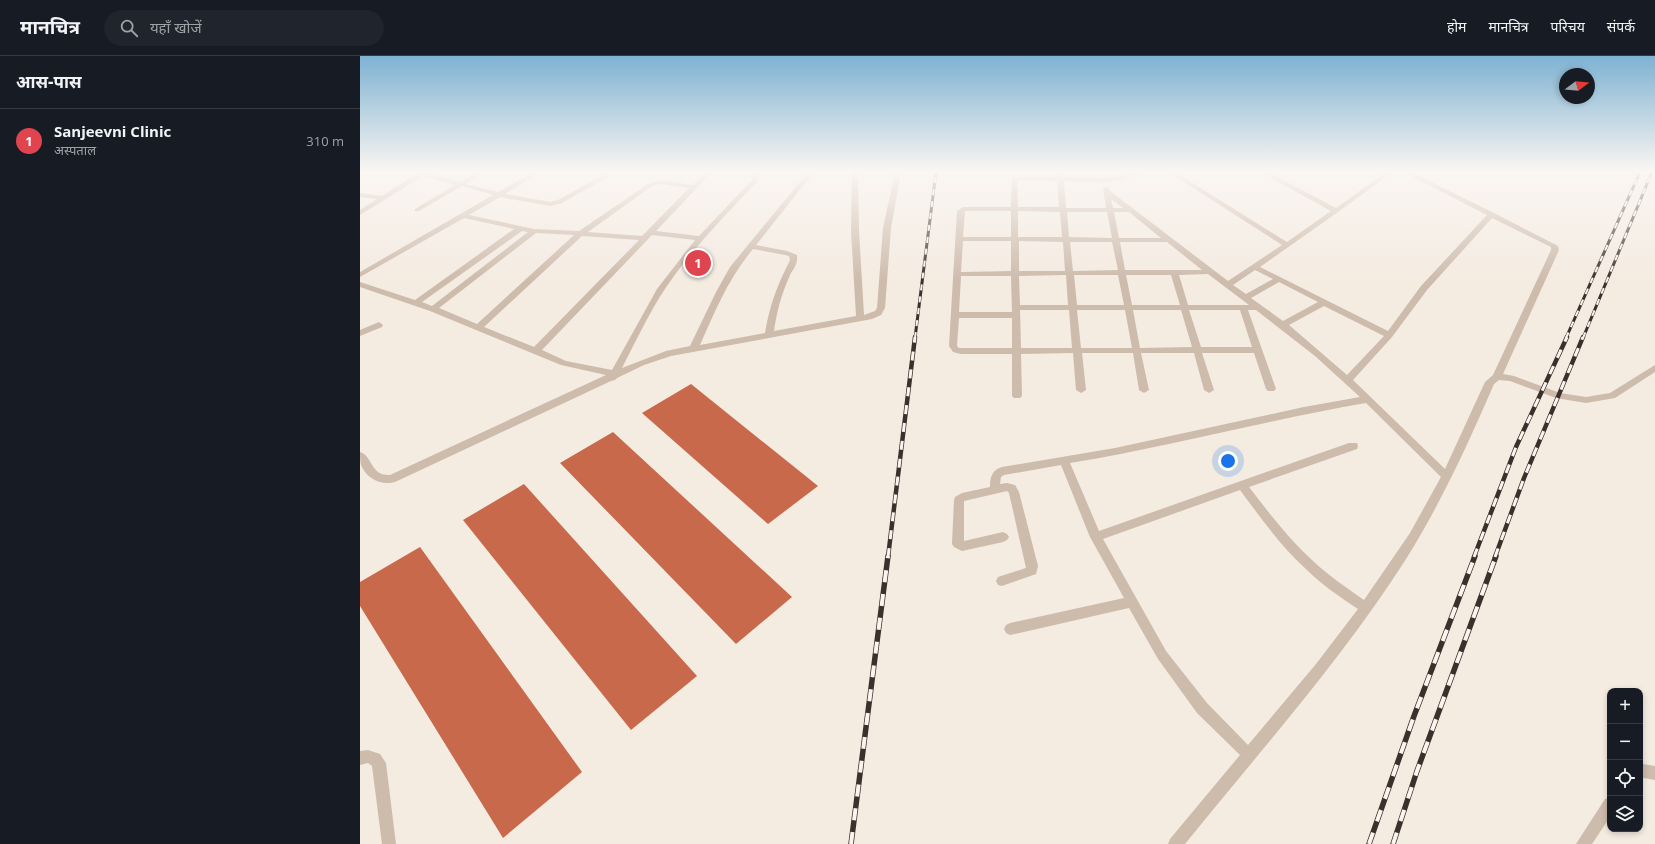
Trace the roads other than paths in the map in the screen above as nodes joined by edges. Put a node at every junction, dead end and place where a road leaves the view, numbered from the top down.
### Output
1 (476, 209) edge
2 (616, 209) edge
3 (673, 209) edge
4 (727, 209) edge
5 (781, 209) edge
6 (855, 209) edge
7 (890, 209) edge
8 (1014, 209) junction
9 (1063, 209) junction
10 (1229, 209) edge
11 (1332, 209) edge
12 (1339, 209) edge
13 (1481, 209) edge
14 (1110, 210) junction
15 (1131, 210) joint
16 (1336, 211) junction
17 (1492, 214) junction
18 (464, 216) junction
19 (519, 229) junction
20 (534, 231) junction
21 (580, 234) junction
22 (647, 236) junction
23 (701, 238) junction
24 (960, 239) junction
25 (1015, 239) junction
26 (1066, 240) junction
27 (1115, 240) junction
28 (1169, 240) junction
29 (1286, 245) junction
30 (750, 246) junction
31 (1254, 267) junction
32 (1174, 272) junction
33 (1210, 272) junction
34 (1015, 273) junction
35 (1069, 273) junction
36 (1122, 273) junction
37 (360, 274) edge
38 (958, 274) junction
39 (1279, 279) junction
40 (360, 284) edge
41 (1228, 285) junction
42 (1245, 298) junction
43 (1325, 302) junction
44 (416, 303) junction
45 (1258, 307) junction
46 (1072, 308) junction
47 (1128, 308) junction
48 (1185, 308) junction
49 (1243, 308) junction
50 (433, 309) junction
51 (1016, 312) junction
52 (956, 315) junction
53 (860, 318) junction
54 (379, 325) dead end
55 (1283, 325) junction
56 (478, 327) junction
57 (360, 333) edge
58 (769, 334) junction
59 (1389, 335) junction
60 (694, 348) junction
61 (1016, 350) junction
62 (1076, 350) junction
63 (1136, 350) junction
64 (1197, 350) junction
65 (1258, 350) junction
66 (536, 352) junction
67 (1655, 368) edge
68 (613, 376) junction
69 (1497, 377) junction
70 (1348, 380) junction
71 (1271, 389) dead end
72 (1080, 390) dead end
73 (1144, 390) dead end
74 (1209, 390) dead end
75 (1017, 396) dead end
76 (1368, 399) junction
77 (1353, 446) dead end
78 (360, 457) edge
79 (1064, 461) junction
80 (1447, 477) junction
81 (1242, 485) junction
82 (994, 489) junction
83 (1096, 536) junction
84 (1003, 537) dead end
85 (1002, 581) dead end
86 (1131, 602) junction
87 (1365, 607) junction
88 (1010, 629) dead end
89 (1248, 754) junction
90 (360, 758) edge
91 (1643, 771) edge
92 (1655, 773) edge
93 (1607, 808) edge
94 (389, 844) edge
95 (1175, 844) edge
96 (1583, 844) edge

1 - 18 street
2 - 21 street
3 - 22 street
4 - 23 street
5 - 30 street
6 - 53 street
7 - 53 street
8 - 9 street
8 - 24 street
8 - 25 street
9 - 14 street
9 - 26 street
10 - 29 street
11 - 16 street
12 - 16 street
13 - 17 street
14 - 15 street
14 - 27 street
15 - 28 street
16 - 29 street
17 - 59 street
17 - 69 street
18 - 19 street
18 - 37 street
19 - 20 street
19 - 44 street
20 - 21 street
20 - 50 street
21 - 22 street
21 - 56 street
22 - 23 street
22 - 66 street
23 - 68 street
24 - 25 street
24 - 38 street
25 - 26 street
25 - 34 street
26 - 27 street
26 - 35 street
27 - 28 street
27 - 36 street
28 - 33 street
29 - 31 street
30 - 58 street
30 - 60 street
31 - 39 street
31 - 41 street
32 - 33 street
32 - 36 street
32 - 48 street
33 - 41 street
34 - 35 street
34 - 38 street
34 - 51 street
35 - 36 street
35 - 46 street
36 - 47 street
38 - 52 street
39 - 42 street
39 - 43 street
40 - 44 street
41 - 42 street
42 - 45 street
43 - 55 street
43 - 59 street
44 - 50 street
45 - 49 street
45 - 55 street
46 - 47 street
46 - 51 street
46 - 62 street
47 - 48 street
47 - 63 street
48 - 49 street
48 - 64 street
49 - 65 street
50 - 56 street
51 - 52 street
51 - 61 street
52 - 61 street
53 - 58 street
54 - 57 street
55 - 70 street
56 - 66 street
58 - 60 street
59 - 70 street
60 - 68 street
61 - 62 street
61 - 75 street
62 - 63 street
62 - 72 street
63 - 64 street
63 - 73 street
64 - 65 street
64 - 74 street
65 - 71 street
66 - 68 street
67 - 69 street
68 - 78 street
69 - 80 street
70 - 76 street
76 - 79 street
76 - 80 street
77 - 81 street
79 - 82 street
79 - 83 street
80 - 87 street
81 - 83 street
81 - 87 street
82 - 84 street
82 - 85 street
83 - 86 street
86 - 88 street
86 - 89 street
87 - 89 street
89 - 95 street
90 - 94 street
91 - 92 street
93 - 96 street

